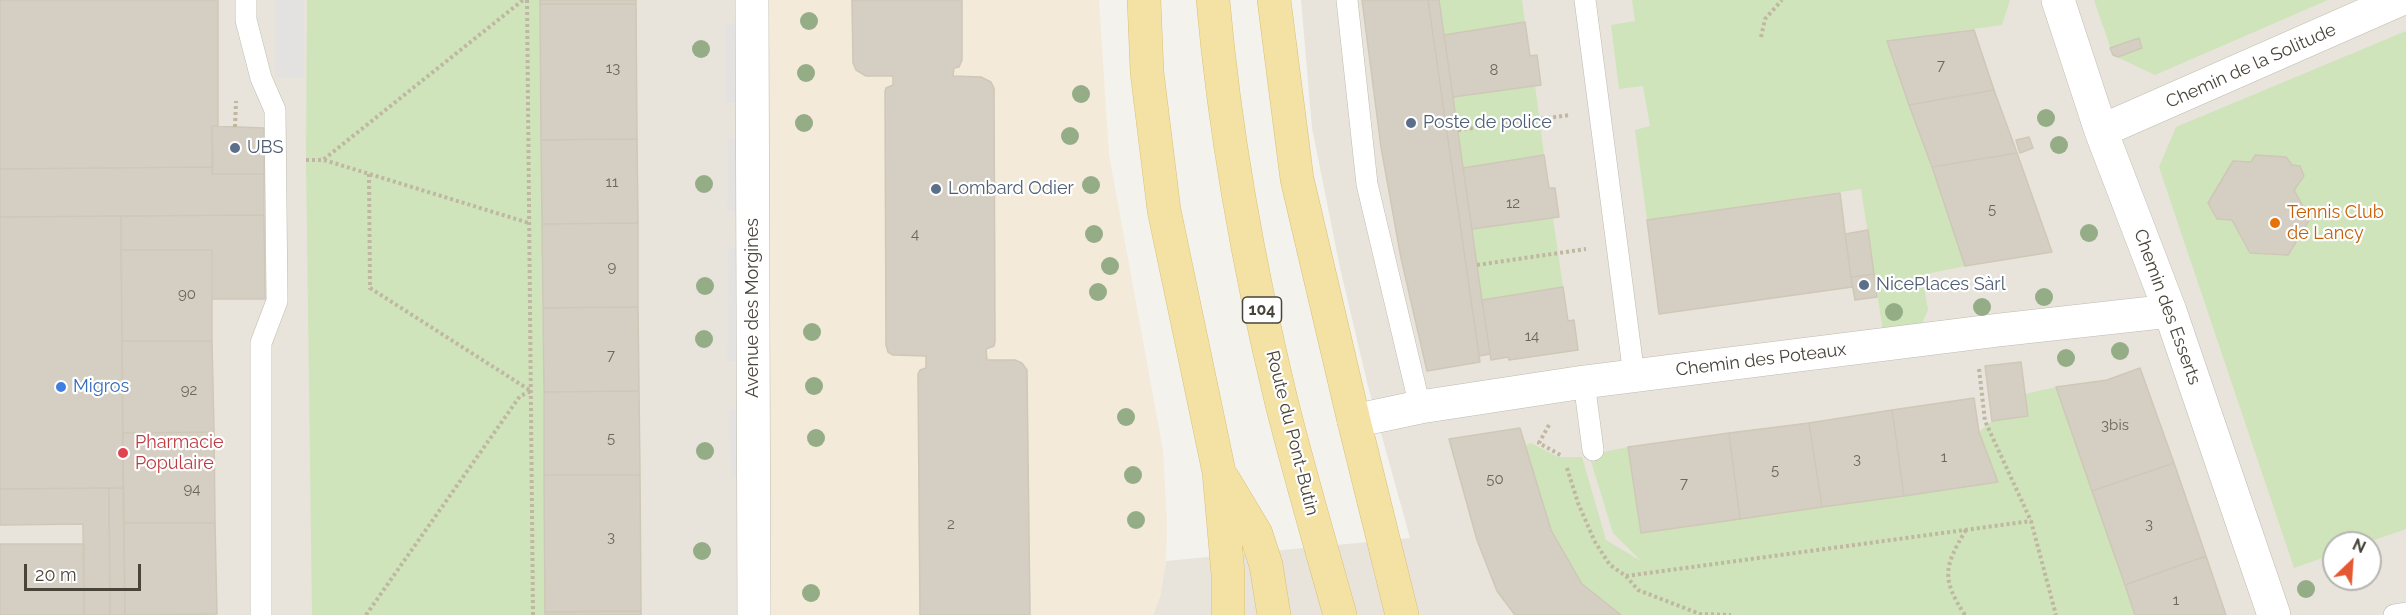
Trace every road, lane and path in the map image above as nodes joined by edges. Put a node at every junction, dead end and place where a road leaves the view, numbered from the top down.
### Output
1 (246, 0) edge
2 (525, 0) edge
3 (752, 0) edge
4 (1144, 0) edge
5 (1213, 0) edge
6 (1274, 0) edge
7 (1347, 0) edge
8 (1585, 0) edge
9 (1782, 0) edge
10 (2058, 0) edge
11 (2399, 0) edge
12 (1761, 37) dead end
13 (236, 97) dead end
14 (1599, 111) junction
15 (235, 127) dead end
16 (1458, 130) dead end
17 (2101, 131) junction
18 (275, 160) junction
19 (323, 160) junction
20 (369, 174) junction
21 (529, 223) junction
22 (1616, 244) junction
23 (1477, 265) dead end
24 (2170, 311) junction
25 (1634, 376) junction
26 (1584, 382) junction
27 (1980, 383) dead end
28 (531, 391) junction
29 (1420, 407) junction
30 (1354, 421) junction
31 (1539, 442) dead end
32 (1593, 450) dead end
33 (1219, 472) junction
34 (2031, 521) junction
35 (1966, 530) junction
36 (1626, 576) junction
37 (2406, 613) edge
38 (261, 615) edge
39 (366, 615) edge
40 (533, 615) edge
41 (754, 615) edge
42 (1228, 615) edge
43 (1274, 615) edge
44 (1340, 615) edge
45 (1402, 615) edge
46 (1731, 615) edge
47 (1965, 615) edge
48 (2056, 615) edge
49 (2274, 615) edge
50 (2394, 615) edge

1 - 18 lane
2 - 19 path
2 - 21 path
3 - 41 street, Avenue des Morgines
4 - 33 main road
5 - 44 main road, Route du Pont-Butin / 104
6 - 30 main road
7 - 29 lane
8 - 14 lane
9 - 12 path
10 - 17 street, Chemin des Esserts
11 - 17 street, Chemin de la Solitude
13 - 15 path
14 - 16 path
14 - 22 lane
17 - 24 street, Chemin des Esserts
18 - 19 path
18 - 38 lane
19 - 20 path
20 - 21 path
20 - 28 path
21 - 28 path
22 - 23 path
22 - 25 lane
24 - 25 street, Chemin des Poteaux
24 - 49 street, Chemin des Esserts
25 - 26 street, Chemin des Poteaux
26 - 29 street, Chemin des Poteaux
26 - 32 lane
27 - 34 path
28 - 39 path
28 - 40 path
29 - 30 street, Chemin des Poteaux
30 - 45 main road
31 - 36 path
33 - 42 main road
33 - 43 main road
34 - 35 path
34 - 48 path
35 - 36 path
35 - 47 path
36 - 46 path
37 - 50 lane

